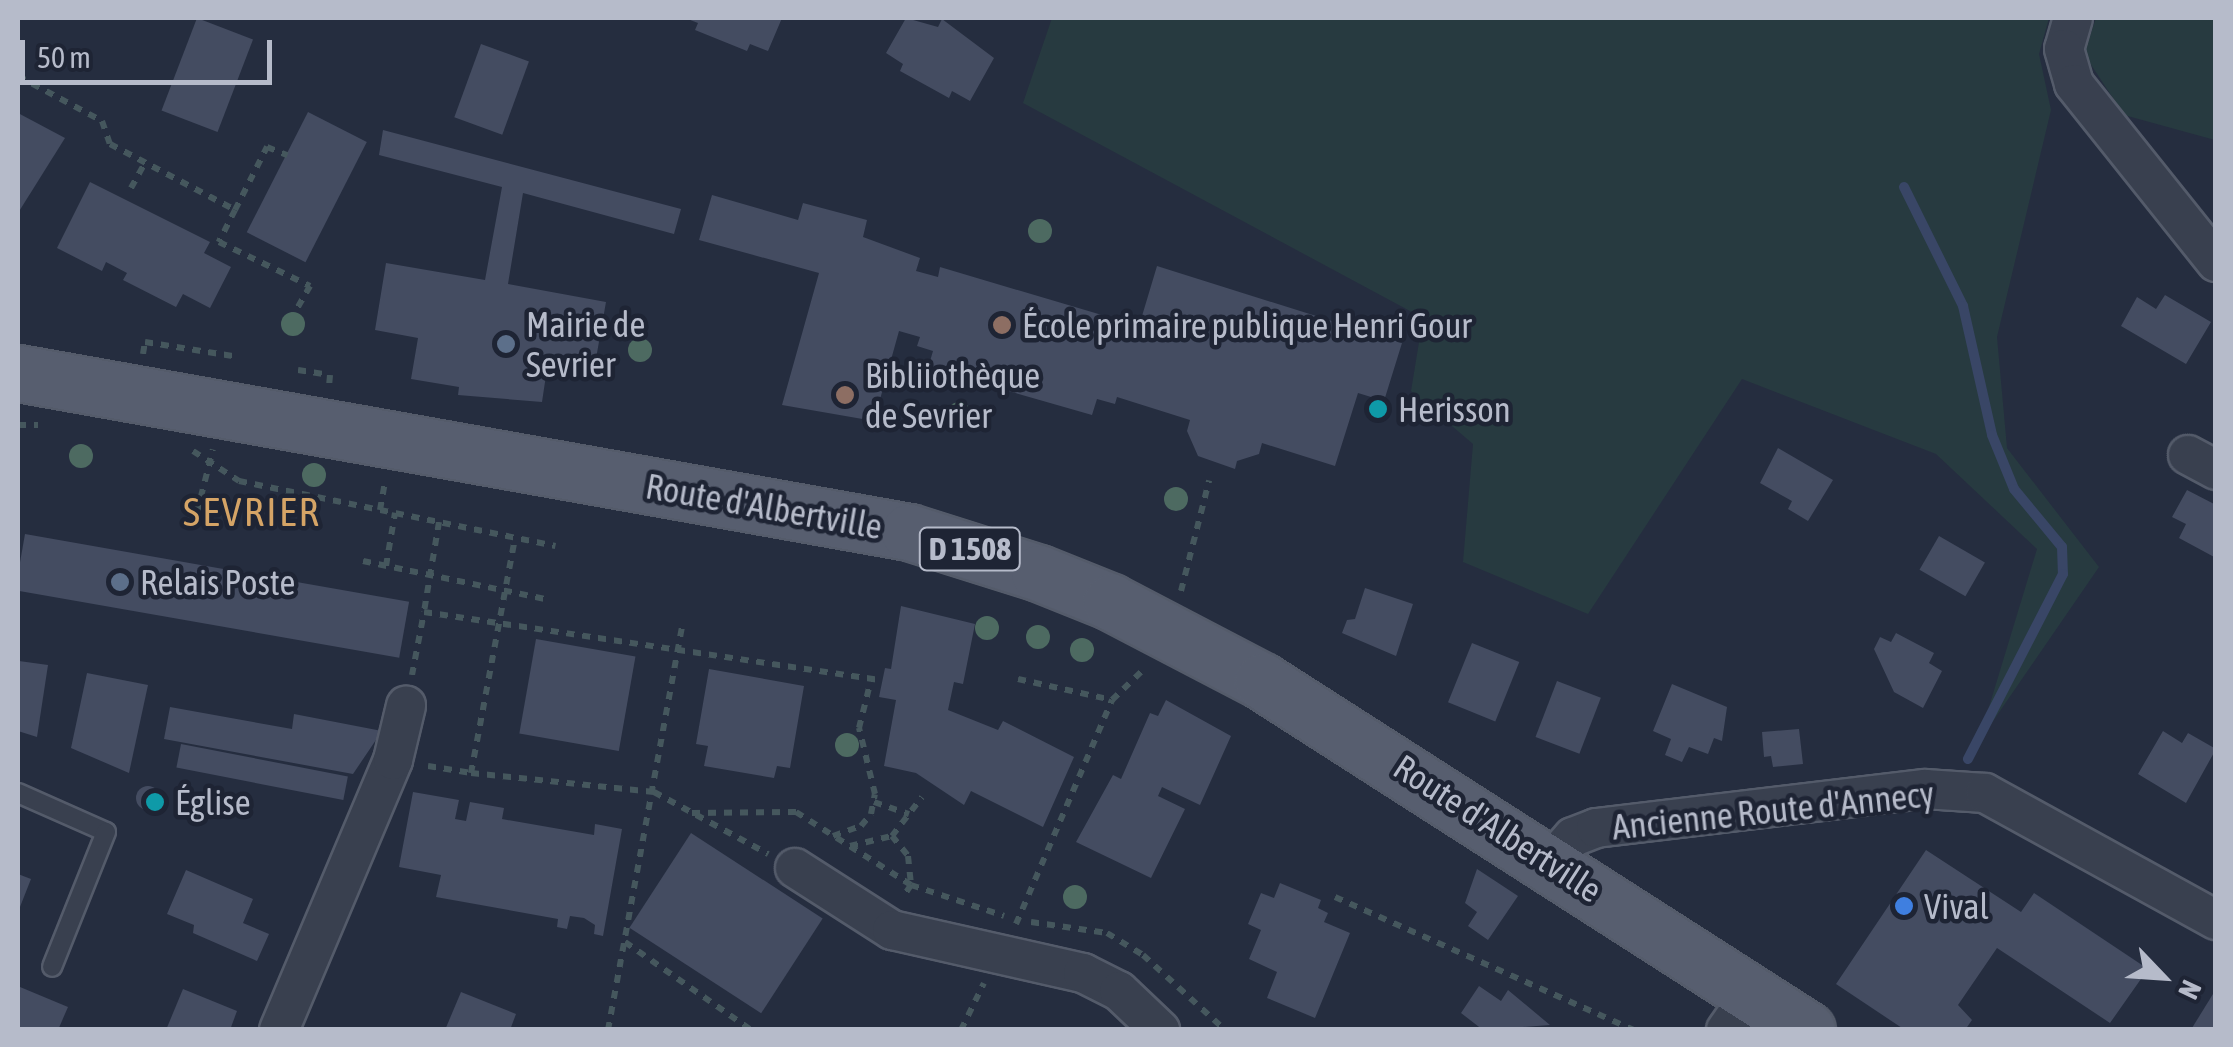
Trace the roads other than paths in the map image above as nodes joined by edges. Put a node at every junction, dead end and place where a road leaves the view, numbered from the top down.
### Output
1 (2073, 18) edge
2 (2216, 262) edge
3 (18, 373) edge
4 (406, 706) road end
5 (18, 793) edge
6 (1551, 862) junction
7 (795, 868) road end
8 (2216, 920) edge
9 (52, 967) dead end
10 (1739, 1012) edge
11 (280, 1030) edge
12 (1160, 1030) edge
13 (1807, 1030) edge

1 - 2 street
3 - 6 main road, Route d'Albertville / D 1508
4 - 11 street
5 - 9 lane
6 - 8 street, Ancienne Route d'Annecy
6 - 10 main road, Route d'Albertville / D 1508
7 - 12 street
10 - 13 main road, Route d'Albertville / D 1508

